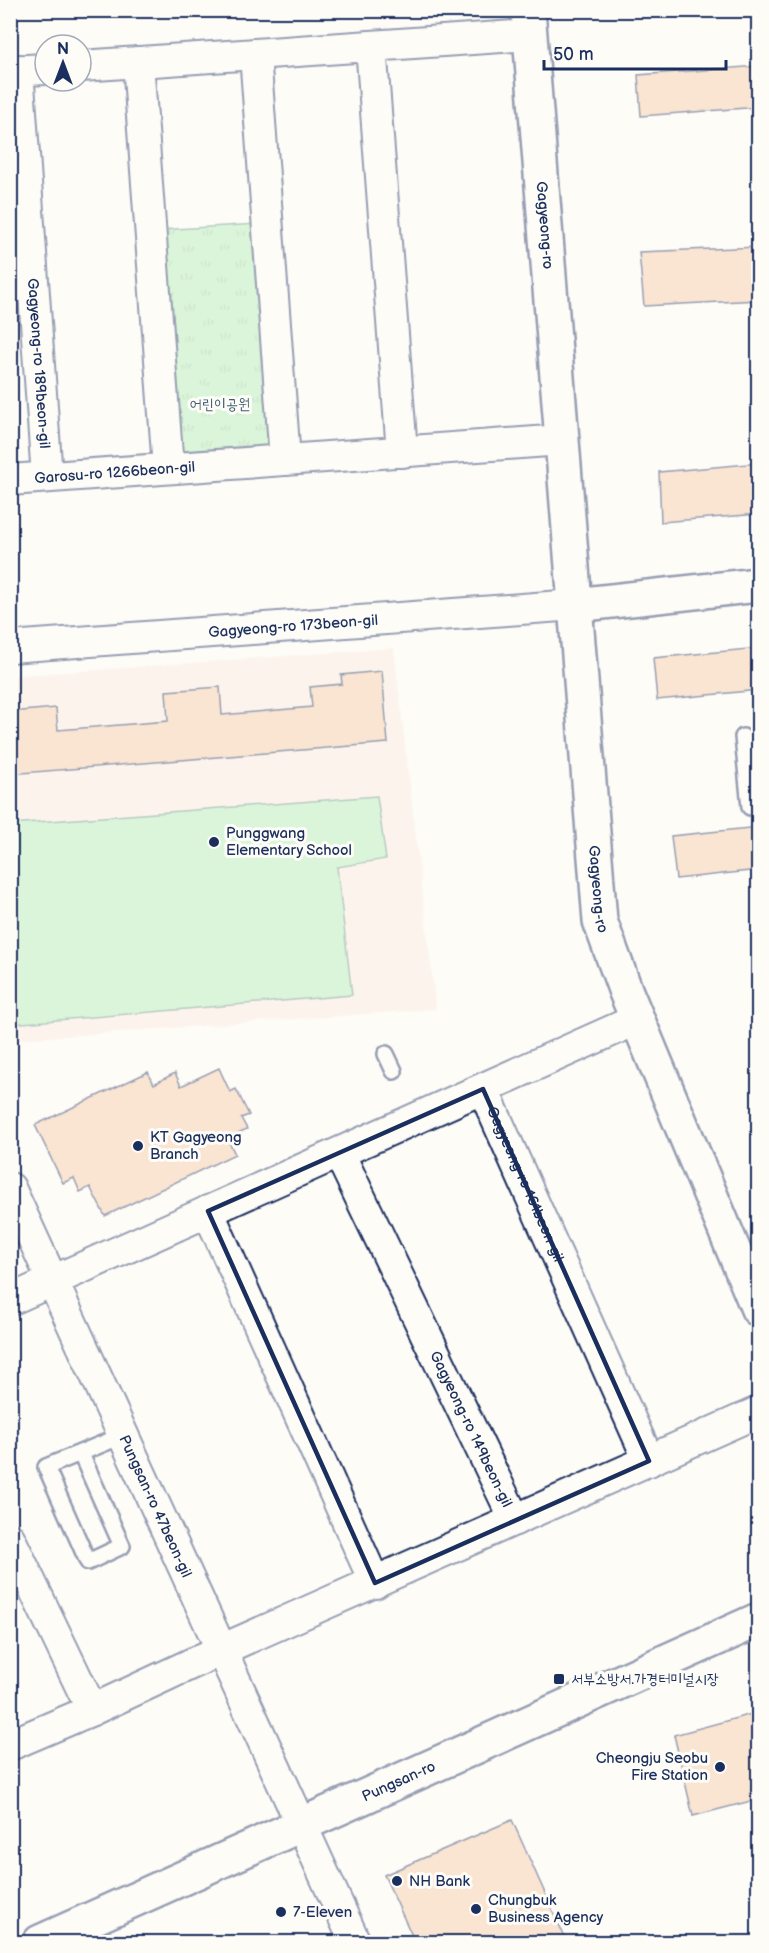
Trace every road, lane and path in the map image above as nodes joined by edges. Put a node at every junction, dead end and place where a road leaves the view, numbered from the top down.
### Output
1 (529, 23) edge
2 (371, 46) junction
3 (255, 54) junction
4 (138, 62) junction
5 (93, 65) edge
6 (24, 70) edge
7 (562, 440) junction
8 (402, 452) junction
9 (285, 460) junction
10 (168, 468) junction
11 (47, 477) junction
12 (10, 480) edge
13 (759, 585) edge
14 (575, 605) junction
15 (10, 647) edge
16 (743, 737) dead end
17 (750, 807) dead end
18 (638, 1019) junction
19 (386, 1054) dead end
20 (394, 1071) dead end
21 (483, 1089) junction
22 (339, 1153) junction
23 (10, 1188) edge
24 (208, 1211) junction
25 (53, 1280) junction
26 (10, 1300) edge
27 (759, 1309) edge
28 (759, 1413) edge
29 (124, 1436) junction
30 (81, 1454) junction
31 (649, 1461) junction
32 (516, 1520) junction
33 (10, 1539) edge
34 (375, 1583) junction
35 (759, 1620) edge
36 (221, 1650) junction
37 (92, 1710) junction
38 (10, 1745) edge
39 (301, 1825) junction
40 (40, 1942) edge
41 (355, 1942) edge

1 - 2 street
1 - 7 street, Gagyeong-ro
2 - 3 street
2 - 8 street
3 - 4 street
3 - 9 street
4 - 5 street
4 - 10 street
6 - 11 street, Gagyeong-ro 189beon-gil
7 - 8 street
7 - 14 street, Gagyeong-ro
8 - 9 street
9 - 10 street, Garosu-ro 1266beon-gil
10 - 11 street, Garosu-ro 1266beon-gil
11 - 12 street, Garosu-ro 1266beon-gil
13 - 14 street
14 - 15 street, Gagyeong-ro 173beon-gil
14 - 18 street, Gagyeong-ro
16 - 17 lane
18 - 21 street, Gagyeong-ro 161beon-gil
18 - 27 street, Gagyeong-ro
19 - 20 lane
21 - 22 street, Gagyeong-ro 161beon-gil
21 - 31 street, Gagyeong-ro 161beon-gil
22 - 24 street, Gagyeong-ro 161beon-gil
22 - 32 street, Gagyeong-ro 149beon-gil
23 - 25 street, Pungsan-ro 47beon-gil
24 - 25 street, Gagyeong-ro 161beon-gil
24 - 34 street
25 - 26 street, Gagyeong-ro 161beon-gil
25 - 29 street, Pungsan-ro 47beon-gil
28 - 31 street, Gagyeong-ro 149beon-gil
29 - 30 lane
29 - 36 street, Pungsan-ro 47beon-gil
30 - 30 lane
31 - 32 street, Gagyeong-ro 149beon-gil
32 - 34 street, Gagyeong-ro 149beon-gil
33 - 37 street
34 - 36 street, Gagyeong-ro 149beon-gil
35 - 39 street, Pungsan-ro
36 - 37 street, Gagyeong-ro 149beon-gil
36 - 39 street, Pungsan-ro 47beon-gil
37 - 38 street, Gagyeong-ro 149beon-gil
39 - 40 street, Pungsan-ro
39 - 41 street, Pungsan-ro 47beon-gil

